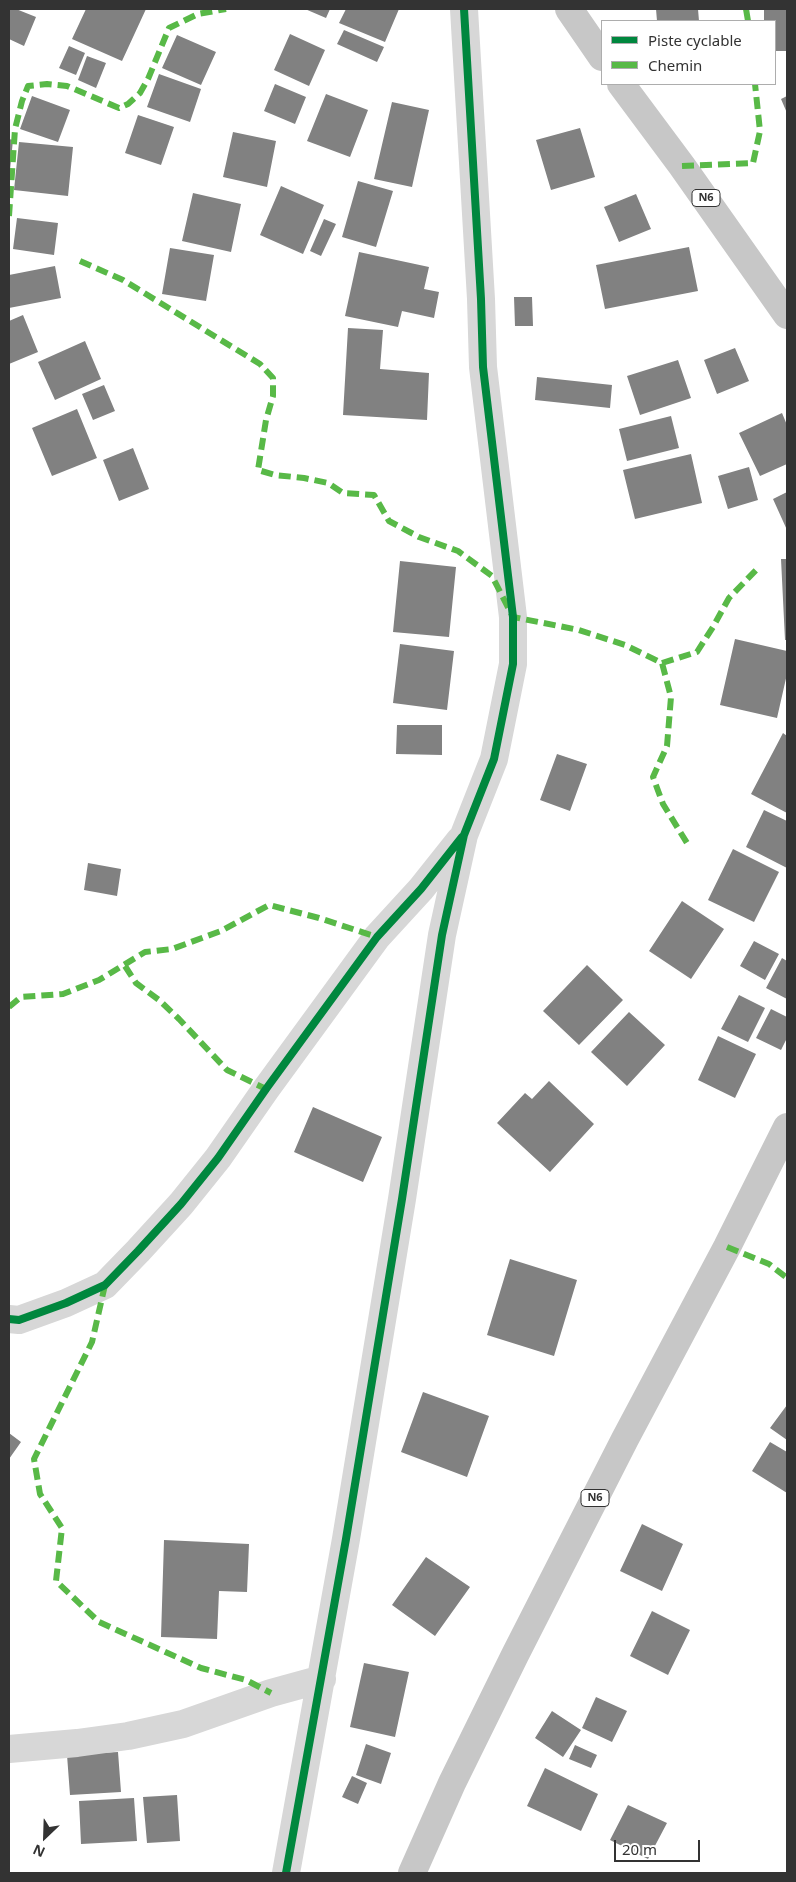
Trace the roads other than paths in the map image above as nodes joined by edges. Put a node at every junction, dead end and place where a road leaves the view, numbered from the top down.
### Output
1 (464, 9) edge
2 (569, 9) edge
3 (601, 56) edge
4 (622, 85) edge
5 (787, 315) edge
6 (464, 835) junction
7 (787, 1128) edge
8 (12, 1324) edge
9 (322, 1679) junction
10 (9, 1749) edge
11 (286, 1873) edge
12 (412, 1873) edge

1 - 6 street
2 - 3 highway
4 - 5 highway, N6
6 - 8 street
6 - 9 street
7 - 12 highway, N6
9 - 10 street
9 - 11 street

